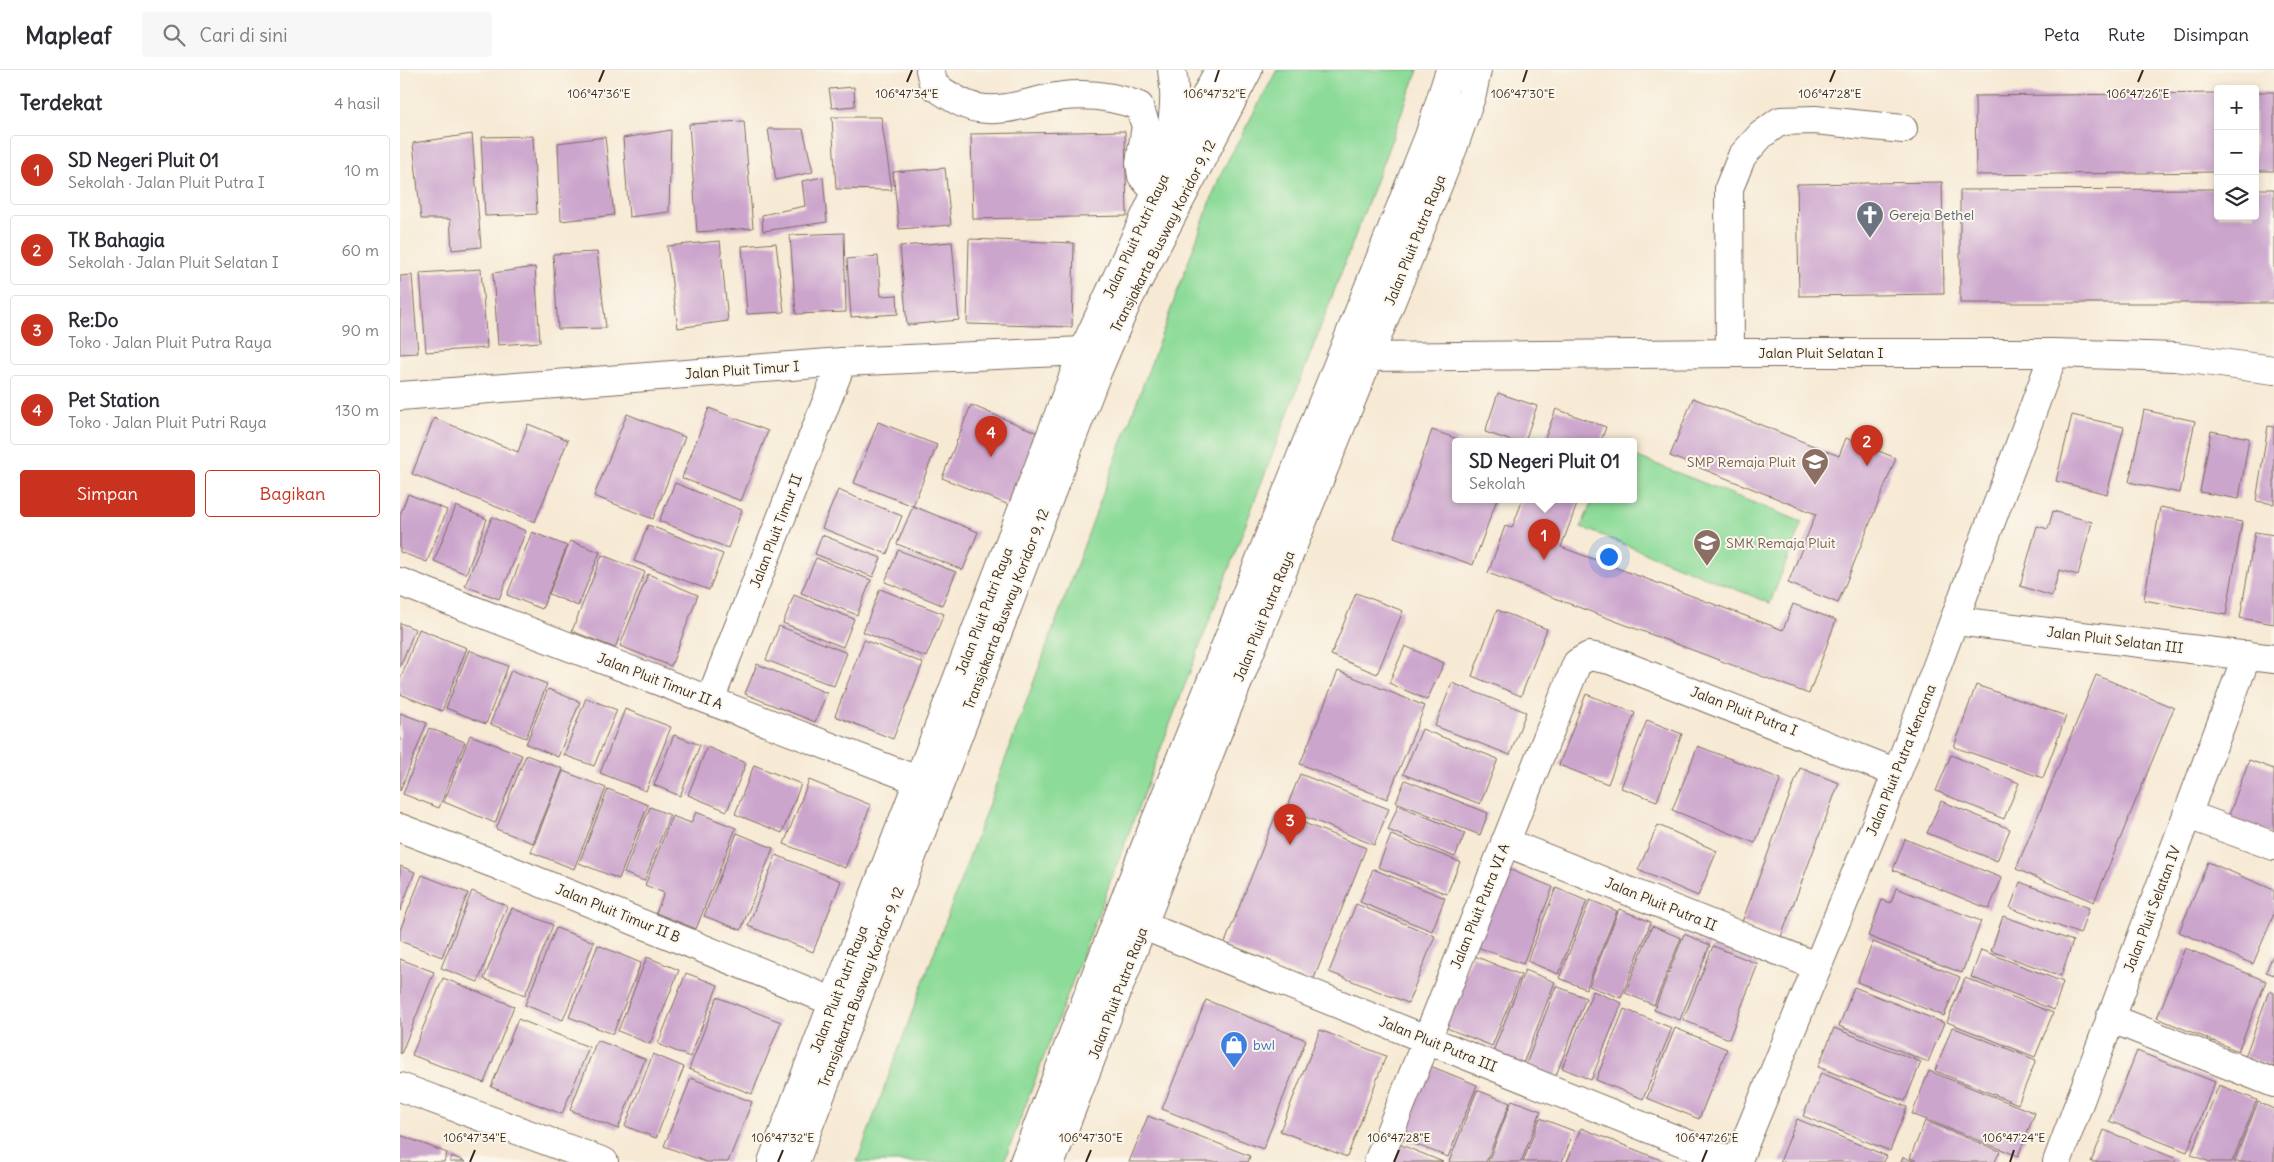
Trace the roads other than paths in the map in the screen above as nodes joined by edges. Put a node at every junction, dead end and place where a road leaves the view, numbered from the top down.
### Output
1 (930, 70) edge
2 (1172, 70) edge
3 (1219, 70) edge
4 (1248, 70) edge
5 (1450, 70) edge
6 (1496, 70) edge
7 (1474, 82) edge
8 (1904, 129) dead end
9 (1158, 188) junction
10 (1084, 351) junction
11 (1730, 353) junction
12 (2054, 353) junction
13 (1368, 357) junction
14 (842, 362) junction
15 (2274, 370) edge
16 (400, 396) edge
17 (400, 582) edge
18 (1956, 621) junction
19 (2247, 655) junction
20 (1588, 656) joint
21 (2274, 658) edge
22 (710, 700) junction
23 (1897, 773) junction
24 (920, 781) junction
25 (2188, 815) junction
26 (400, 828) edge
27 (1506, 842) junction
28 (2274, 846) edge
29 (1144, 926) junction
30 (1816, 966) junction
31 (834, 1002) junction
32 (2110, 1018) junction
33 (1426, 1039) junction
34 (2274, 1083) edge
35 (400, 1087) edge
36 (604, 1162) edge
37 (772, 1162) edge
38 (795, 1162) edge
39 (1024, 1162) edge
40 (1051, 1162) edge
41 (1378, 1162) edge
42 (1732, 1162) edge
43 (1736, 1162) edge
44 (2057, 1162) edge

1 - 9 main road
2 - 9 main road
3 - 9 main road, Jalan Pluit Putri Raya
4 - 38 main road, Transjakarta Busway Koridor 9, 12
5 - 39 main road
6 - 7 main road
7 - 13 main road, Jalan Pluit Putra Raya
8 - 11 main road
9 - 10 main road, Jalan Pluit Putri Raya
10 - 14 main road, Jalan Pluit Timur I
10 - 24 main road, Jalan Pluit Putri Raya
11 - 12 main road, Jalan Pluit Selatan I
11 - 13 main road, Jalan Pluit Selatan I
12 - 15 main road, Jalan Pluit Selatan I
12 - 18 main road, Jalan Pluit Putra Kencana
13 - 29 main road, Jalan Pluit Putra Raya
14 - 16 main road, Jalan Pluit Timur I
14 - 22 main road, Jalan Pluit Timur II
17 - 22 main road, Jalan Pluit Timur II A
18 - 19 main road, Jalan Pluit Selatan III
18 - 23 main road, Jalan Pluit Putra Kencana
19 - 21 main road, Jalan Pluit Selatan III
19 - 25 main road, Jalan Pluit Selatan IV
20 - 23 main road, Jalan Pluit Putra I
20 - 27 main road, Jalan Pluit Putra VI A
22 - 24 main road, Jalan Pluit Timur II A
23 - 30 main road, Jalan Pluit Putra Kencana
24 - 31 main road, Jalan Pluit Putri Raya
25 - 28 main road
25 - 32 main road, Jalan Pluit Selatan IV
26 - 31 main road, Jalan Pluit Timur II B
27 - 30 main road, Jalan Pluit Putra II
27 - 33 main road, Jalan Pluit Putra VI A
29 - 33 main road, Jalan Pluit Putra III
29 - 40 main road, Jalan Pluit Putra Raya
30 - 43 main road, Jalan Pluit Putra Kencana
31 - 37 main road, Jalan Pluit Putri Raya
32 - 34 main road
32 - 44 main road, Jalan Pluit Selatan IV
33 - 41 main road, Jalan Pluit Putra VI A
33 - 42 main road, Jalan Pluit Putra III
35 - 36 main road

